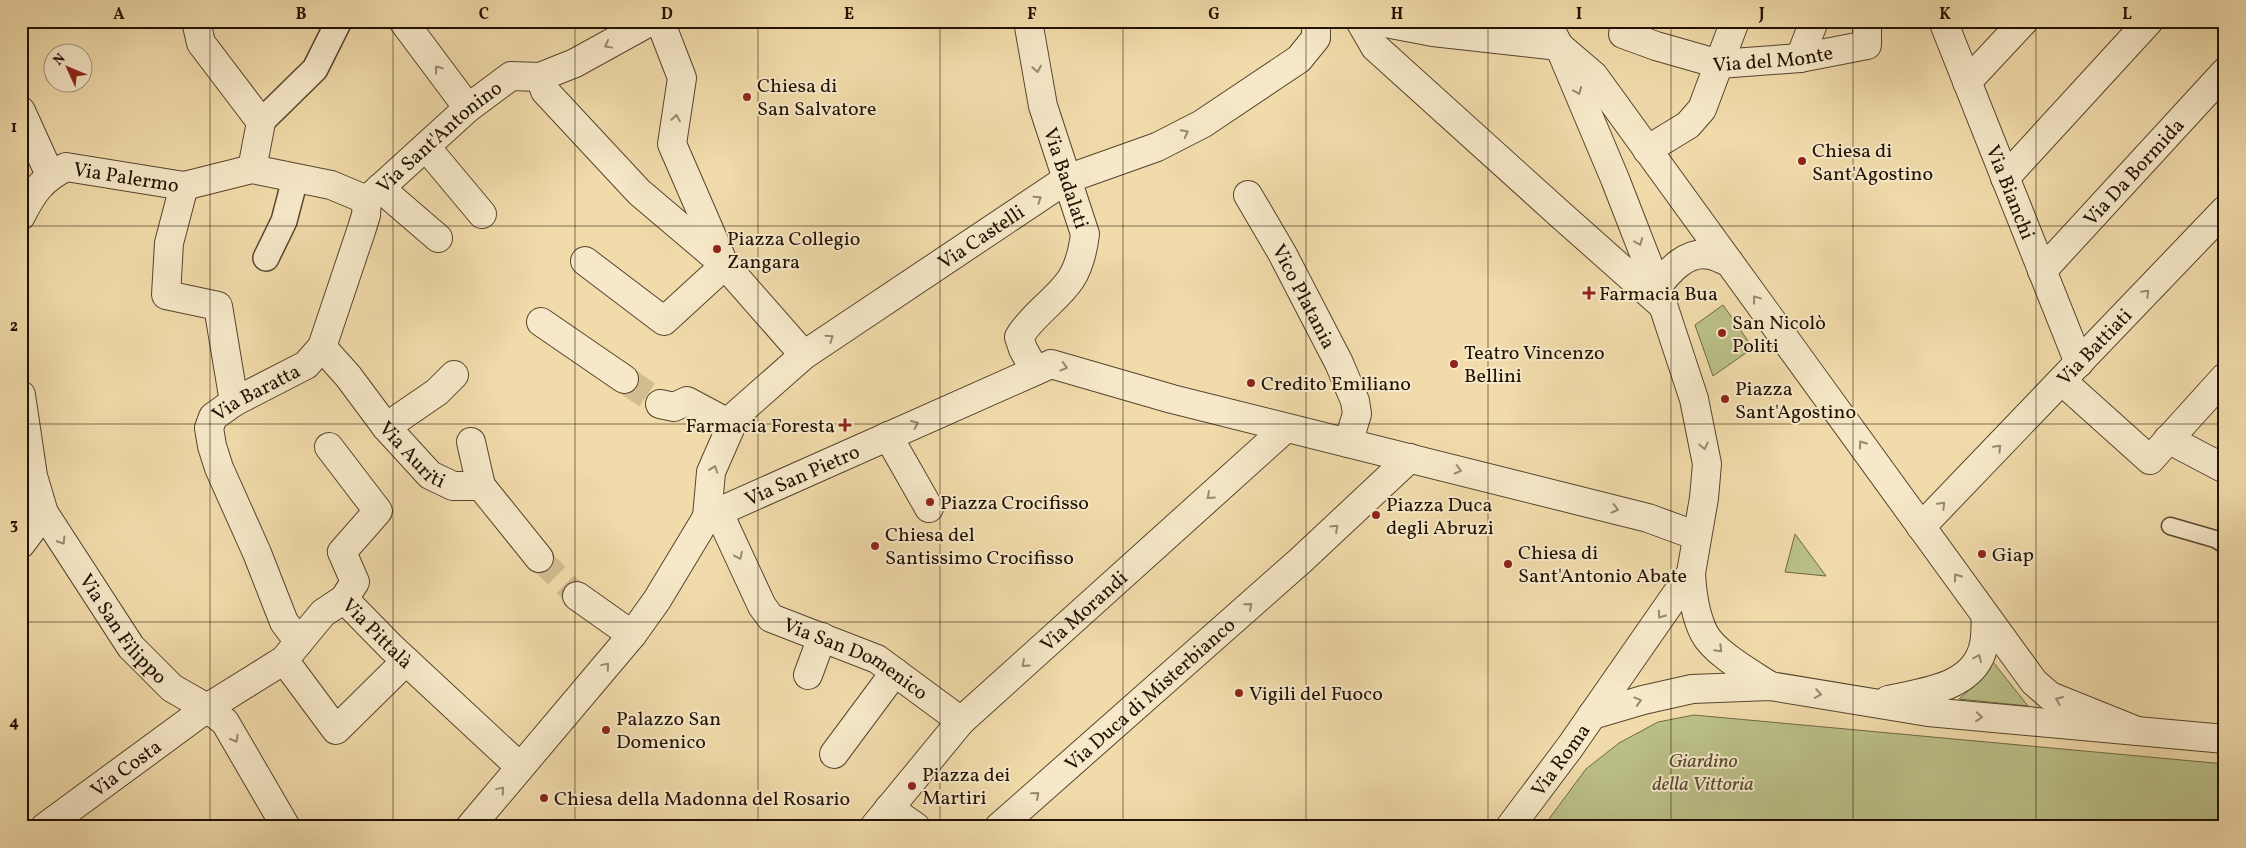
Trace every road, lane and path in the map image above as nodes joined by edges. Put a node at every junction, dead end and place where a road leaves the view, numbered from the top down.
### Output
1 (196, 21) edge
2 (339, 21) edge
3 (403, 21) edge
4 (651, 21) edge
5 (660, 21) edge
6 (1028, 21) edge
7 (1316, 21) edge
8 (1360, 21) edge
9 (1376, 21) edge
10 (1546, 21) edge
11 (1629, 21) edge
12 (1735, 21) edge
13 (1814, 21) edge
14 (1867, 21) edge
15 (1942, 21) edge
16 (2024, 21) edge
17 (2149, 21) edge
18 (1482, 29) edge
19 (1559, 46) junction
20 (1800, 58) junction
21 (1719, 64) junction
22 (2225, 72) edge
23 (540, 77) junction
24 (1967, 82) junction
25 (468, 108) junction
26 (21, 111) edge
27 (261, 122) junction
28 (426, 147) junction
29 (1647, 150) junction
30 (252, 169) junction
31 (50, 175) junction
32 (2005, 178) junction
33 (295, 179) junction
34 (1067, 180) junction
35 (184, 186) junction
36 (374, 194) junction
37 (1248, 195) dead end
38 (2225, 210) edge
39 (482, 214) dead end
40 (21, 216) edge
41 (438, 238) dead end
42 (266, 258) dead end
43 (585, 261) dead end
44 (1729, 262) junction
45 (725, 266) junction
46 (2042, 271) junction
47 (1658, 295) junction
48 (541, 322) dead end
49 (322, 347) junction
50 (804, 355) junction
51 (1035, 371) junction
52 (2070, 372) junction
53 (454, 375) dead end
54 (2225, 377) edge
55 (624, 379) tunnel mouth
56 (234, 402) junction
57 (660, 404) tunnel mouth
58 (22, 408) edge
59 (732, 424) junction
60 (1275, 425) junction
61 (386, 428) junction
62 (888, 436) junction
63 (2168, 440) junction
64 (471, 442) dead end
65 (1348, 442) junction
66 (329, 447) dead end
67 (1410, 458) junction
68 (2225, 469) edge
69 (480, 486) junction
70 (929, 508) dead end
71 (44, 514) junction
72 (712, 514) junction
73 (2170, 526) dead end
74 (1921, 527) junction
75 (1697, 536) junction
76 (21, 544) edge
77 (2225, 544) edge
78 (539, 558) tunnel mouth
79 (1691, 573) junction
80 (577, 596) tunnel mouth
81 (344, 599) junction
82 (1986, 617) junction
83 (632, 635) junction
84 (822, 637) junction
85 (292, 651) junction
86 (406, 661) junction
87 (895, 672) junction
88 (808, 675) dead end
89 (1770, 686) junction
90 (1874, 703) junction
91 (207, 708) junction
92 (1592, 716) junction
93 (961, 721) junction
94 (2137, 732) junction
95 (2225, 739) edge
96 (834, 754) dead end
97 (520, 767) junction
98 (882, 817) edge
99 (63, 822) edge
100 (286, 827) edge
101 (470, 827) edge
102 (916, 827) edge
103 (999, 827) edge
104 (1510, 827) edge

1 - 27 street
2 - 27 street
25 -> 3 street
4 -> 23 street, Via Sant'Antonino
45 -> 5 street
6 -> 34 street, Via Badalati
34 -> 7 street, Via Castelli
8 - 47 street
9 - 18 street
10 - 19 street
11 - 21 street, Via del Monte
12 - 21 street
13 - 20 street
14 - 20 street, Via del Monte
15 - 24 street, Via Bianchi
16 - 24 street
17 - 32 street
18 - 19 street
19 - 29 street
19 -> 47 street
20 - 21 street, Via del Monte
21 - 29 street
22 - 46 street, Via Da Bormida
23 - 25 street, Via Sant'Antonino
23 - 45 street
24 - 32 street, Via Bianchi
25 - 28 street, Via Sant'Antonino
26 - 31 street
27 - 30 street
28 - 36 street, Via Sant'Antonino
28 - 39 street
29 - 44 street
30 - 33 street, Via Palermo
30 - 35 street, Via Palermo
31 - 35 street, Via Palermo
31 - 40 street, Via Palermo
32 - 46 street, Via Bianchi
33 - 36 street, Via Palermo
33 - 42 street
50 -> 34 street, Via Castelli
34 - 51 street, Via Badalati
35 - 56 street
36 - 41 street, Via Palermo
36 - 49 street, Via Baratta
37 - 65 street, Vico Platania
52 -> 38 street, Via Battiati
43 - 45 street
44 - 47 street
74 -> 44 street
45 - 50 street
46 - 52 street, Via Bianchi
47 -> 75 street
48 - 55 street
49 - 56 street, Via Baratta
49 - 61 street, Via Auriti
50 - 59 street, Via Castelli
51 -> 60 street, Via San Pietro
62 -> 51 street, Via San Pietro
52 - 63 street
74 -> 52 street, Via Battiati
53 - 61 street
54 - 63 street
56 - 85 street, Via Baratta
57 - 59 street
58 - 71 street, Via San Filippo
72 -> 59 street, Via Castelli
60 - 65 street, Via San Pietro
60 -> 93 street, Via Morandi
61 - 69 street, Via Auriti
62 - 70 street
62 - 72 street, Via San Pietro
63 - 68 street
64 - 69 street
65 - 67 street, Via San Pietro
66 - 81 street
67 -> 75 street, Via San Pietro
103 -> 67 street, Via Duca di Misterbianco
69 - 78 street, Via Auriti
71 - 76 street
71 -> 91 street, Via San Filippo
72 - 83 street
72 -> 84 street, Via San Domenico
73 - 77 lane
82 -> 74 street
75 - 79 street
79 -> 89 street
79 -> 92 street, Via Roma
80 - 83 street
81 - 85 street, Via Pittalà
81 - 86 street, Via Pittalà
90 -> 82 street
94 -> 82 street
97 -> 83 street
84 - 87 street, Via San Domenico
84 - 88 street
85 - 86 street, Via Baratta
85 - 91 street, Via Pittalà
86 - 97 street, Via Pittalà
87 - 93 street, Via San Domenico
87 - 96 street
89 -> 90 street
92 -> 89 street
90 -> 94 street
91 - 99 street, Via Costa
91 -> 100 street, Via San Filippo
92 - 104 street, Via Roma
93 - 98 street, Via Morandi
94 - 95 street
101 -> 97 street
98 - 102 street

